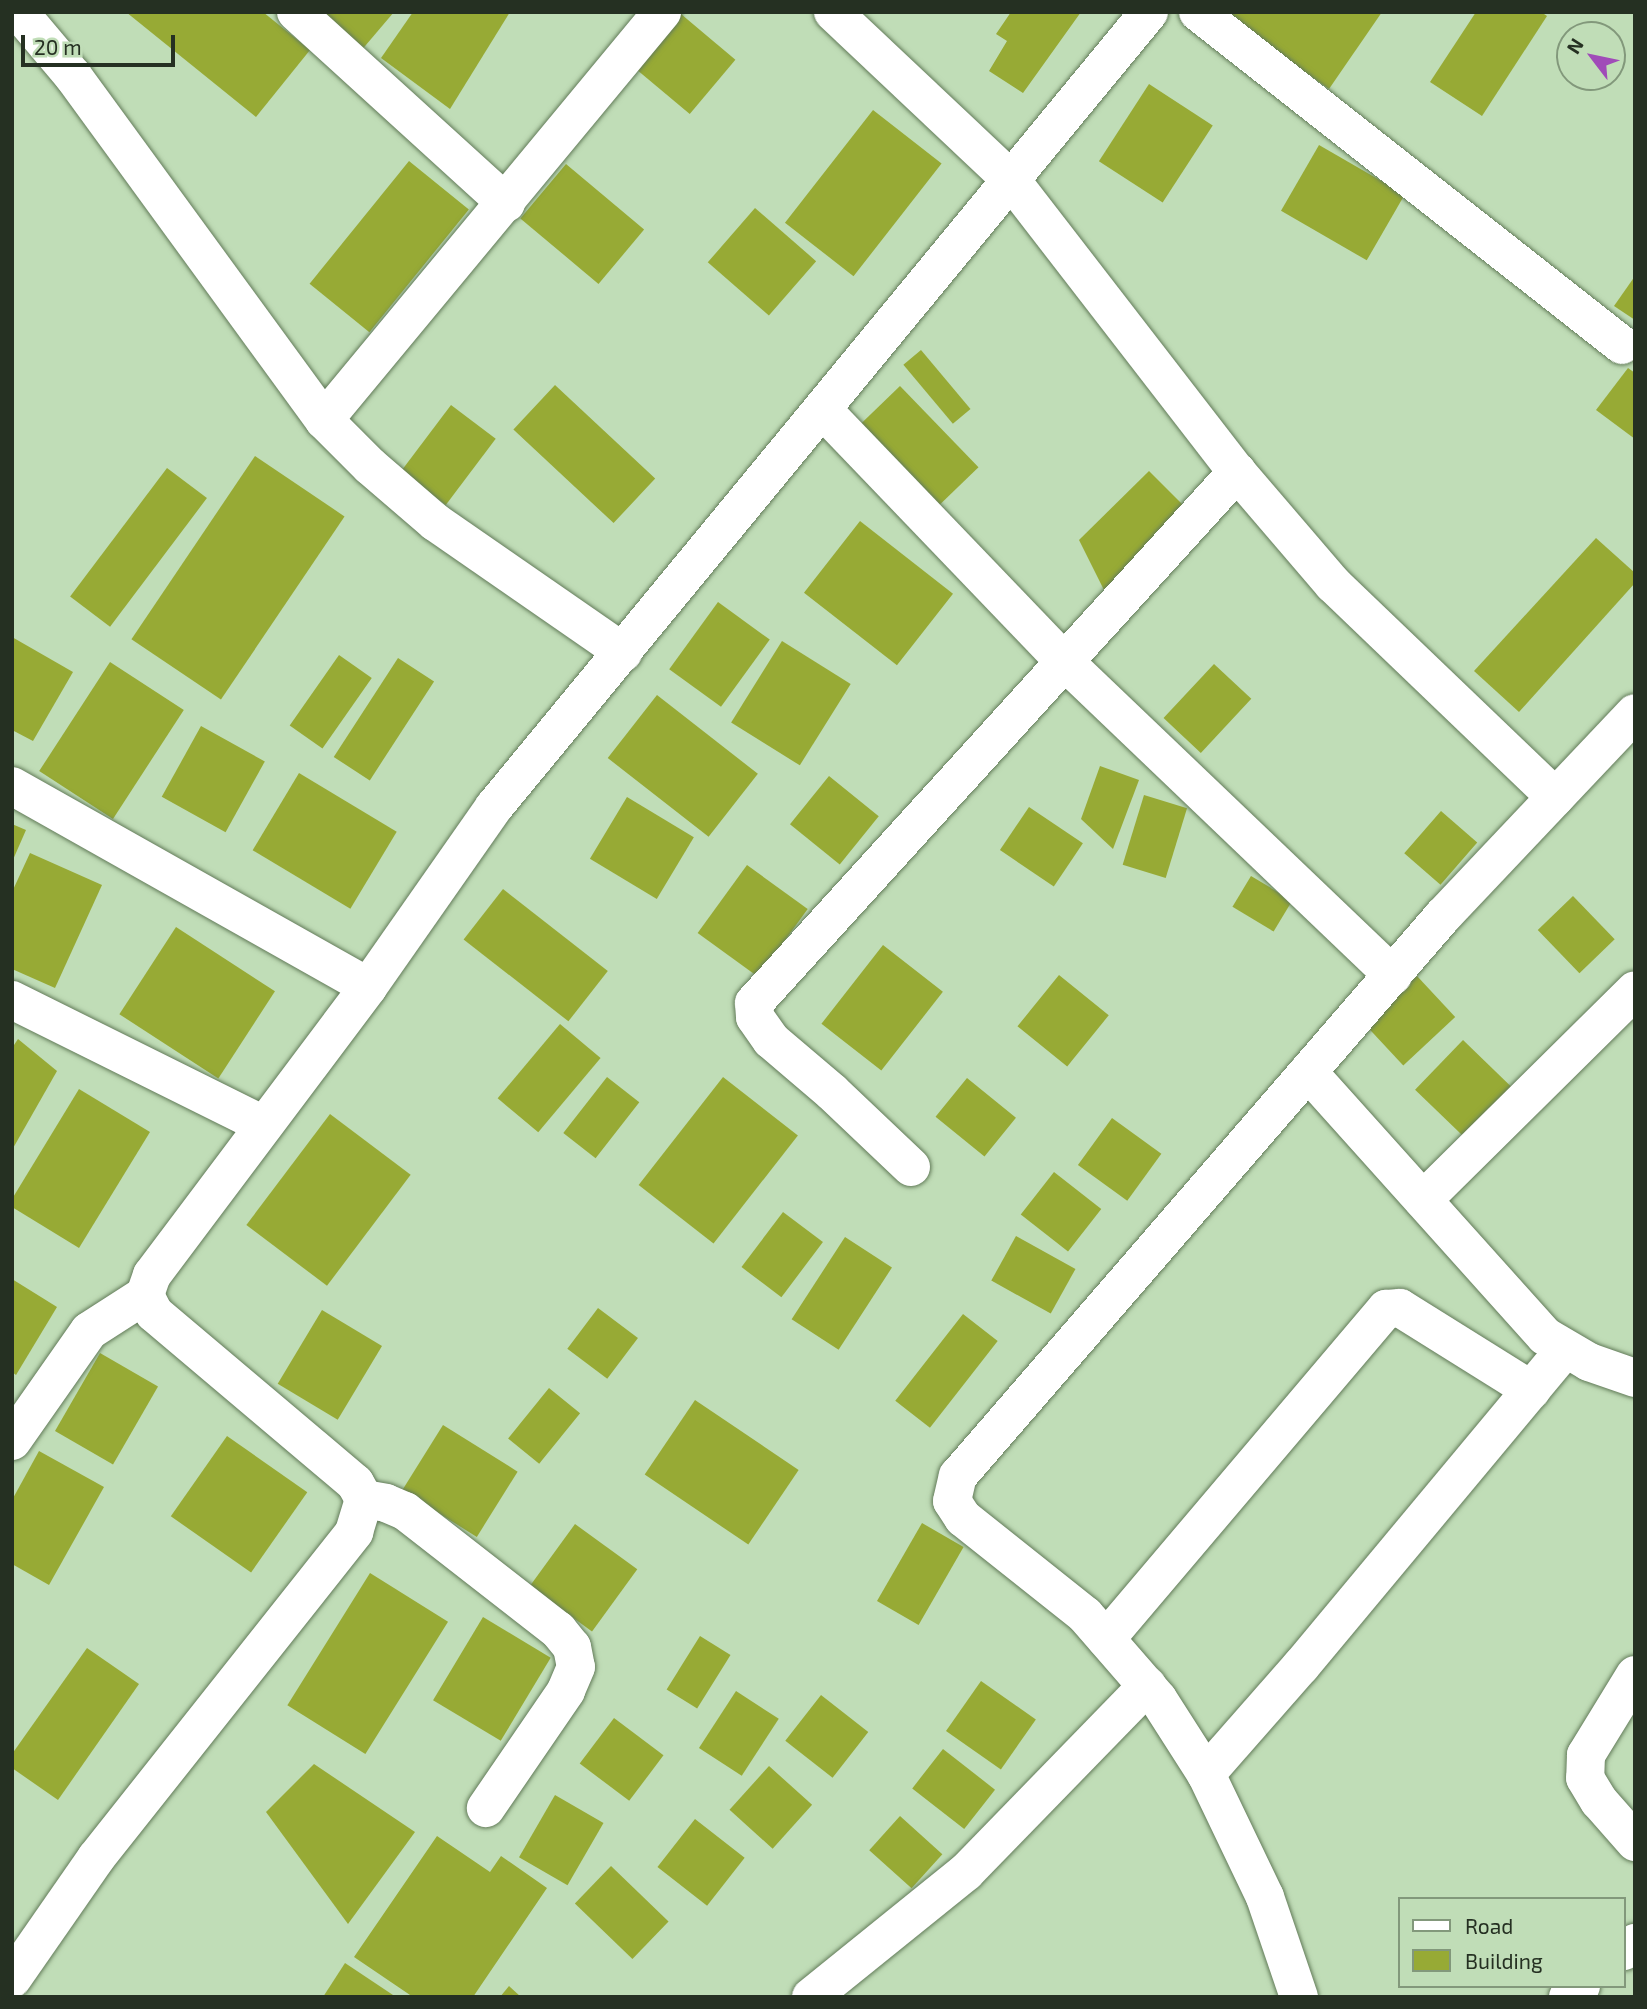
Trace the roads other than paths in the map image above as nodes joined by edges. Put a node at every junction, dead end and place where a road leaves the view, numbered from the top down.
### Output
1 (19, 12) edge
2 (296, 12) edge
3 (662, 12) edge
4 (834, 12) edge
5 (1149, 12) edge
6 (1198, 12) edge
7 (1011, 180) junction
8 (506, 203) junction
9 (1622, 345) dead end
10 (823, 410) junction
11 (324, 420) junction
12 (1237, 472) junction
13 (623, 652) junction
14 (1064, 661) junction
15 (1635, 713) edge
16 (12, 786) edge
17 (1555, 797) junction
18 (1393, 975) junction
19 (368, 987) junction
20 (1634, 993) edge
21 (12, 1000) edge
22 (1308, 1072) junction
23 (264, 1125) junction
24 (911, 1167) dead end
25 (1423, 1200) junction
26 (145, 1295) junction
27 (1564, 1350) junction
28 (1635, 1378) edge
29 (1531, 1390) junction
30 (12, 1441) edge
31 (364, 1499) junction
32 (1105, 1639) junction
33 (1635, 1675) edge
34 (1147, 1686) junction
35 (1206, 1774) junction
36 (486, 1808) dead end
37 (1635, 1842) edge
38 (12, 1978) edge
39 (36, 1997) edge
40 (811, 1997) edge
41 (1300, 1997) edge

1 - 11 street
2 - 8 street
3 - 8 street
4 - 7 street
5 - 7 street
6 - 9 street
7 - 10 street
7 - 12 street
8 - 11 street
10 - 13 street
10 - 14 street
11 - 13 street
12 - 14 street
12 - 17 street
13 - 19 street
14 - 18 street
14 - 24 street
15 - 17 street
16 - 19 street
17 - 18 street
18 - 22 street
19 - 23 street
20 - 25 street
21 - 23 street
22 - 25 street
22 - 32 street
23 - 26 street
25 - 27 street
26 - 30 street
26 - 31 street
27 - 28 street
27 - 29 street
29 - 32 street
29 - 35 street
31 - 36 street
31 - 38 street
32 - 34 street
33 - 37 street
34 - 35 street
34 - 40 street
35 - 41 street
38 - 39 street

